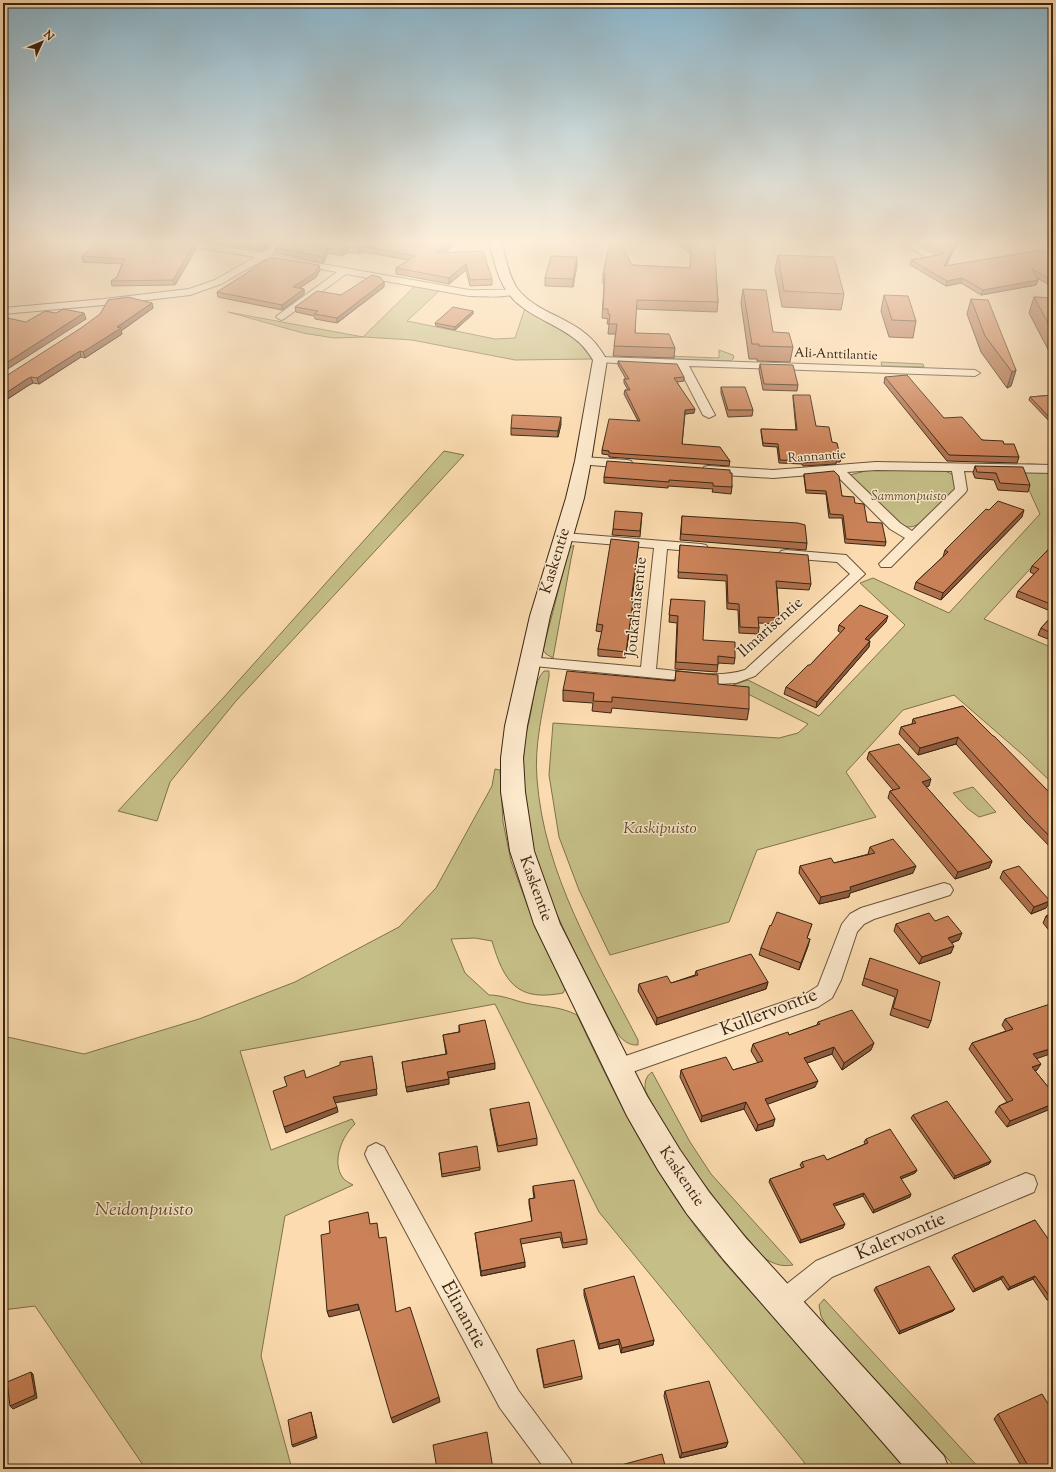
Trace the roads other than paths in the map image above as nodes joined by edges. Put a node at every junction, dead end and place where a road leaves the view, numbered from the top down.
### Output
1 (35, 310) edge
2 (291, 310) edge
3 (537, 310) edge
4 (3, 311) edge
5 (281, 317) dead end
6 (600, 360) junction
7 (682, 363) junction
8 (975, 373) dead end
9 (709, 415) dead end
10 (583, 461) junction
11 (637, 465) edge
12 (957, 467) junction
13 (699, 469) edge
14 (1053, 469) edge
15 (838, 470) junction
16 (564, 537) junction
17 (913, 538) junction
18 (661, 545) junction
19 (715, 549) edge
20 (777, 553) edge
21 (886, 564) dead end
22 (529, 662) junction
23 (648, 673) junction
24 (944, 890) dead end
25 (618, 1068) junction
26 (376, 1154) dead end
27 (1026, 1184) dead end
28 (783, 1303) junction
29 (561, 1469) edge
30 (931, 1469) edge

1 - 4 street
2 - 5 street
3 - 6 street
6 - 7 street, Ali-Anttilantie
6 - 10 street, Kaskentie
7 - 8 street, Ali-Anttilantie
7 - 9 street
10 - 11 street
10 - 16 street, Kaskentie
12 - 14 street, Rannantie
12 - 15 street, Rannantie
12 - 17 street
13 - 15 street, Rannantie
15 - 17 street
16 - 18 street
16 - 22 street, Kaskentie
17 - 21 street
18 - 19 street
18 - 23 street, Joukahaisentie
20 - 23 street, Ilmarisentie
22 - 23 street, Ilmarisentie
22 - 25 street, Kaskentie
24 - 25 street, Kullervontie
25 - 28 street, Kaskentie
26 - 29 street, Elinantie
27 - 28 street, Kalervontie
28 - 30 street, Kaskentie

